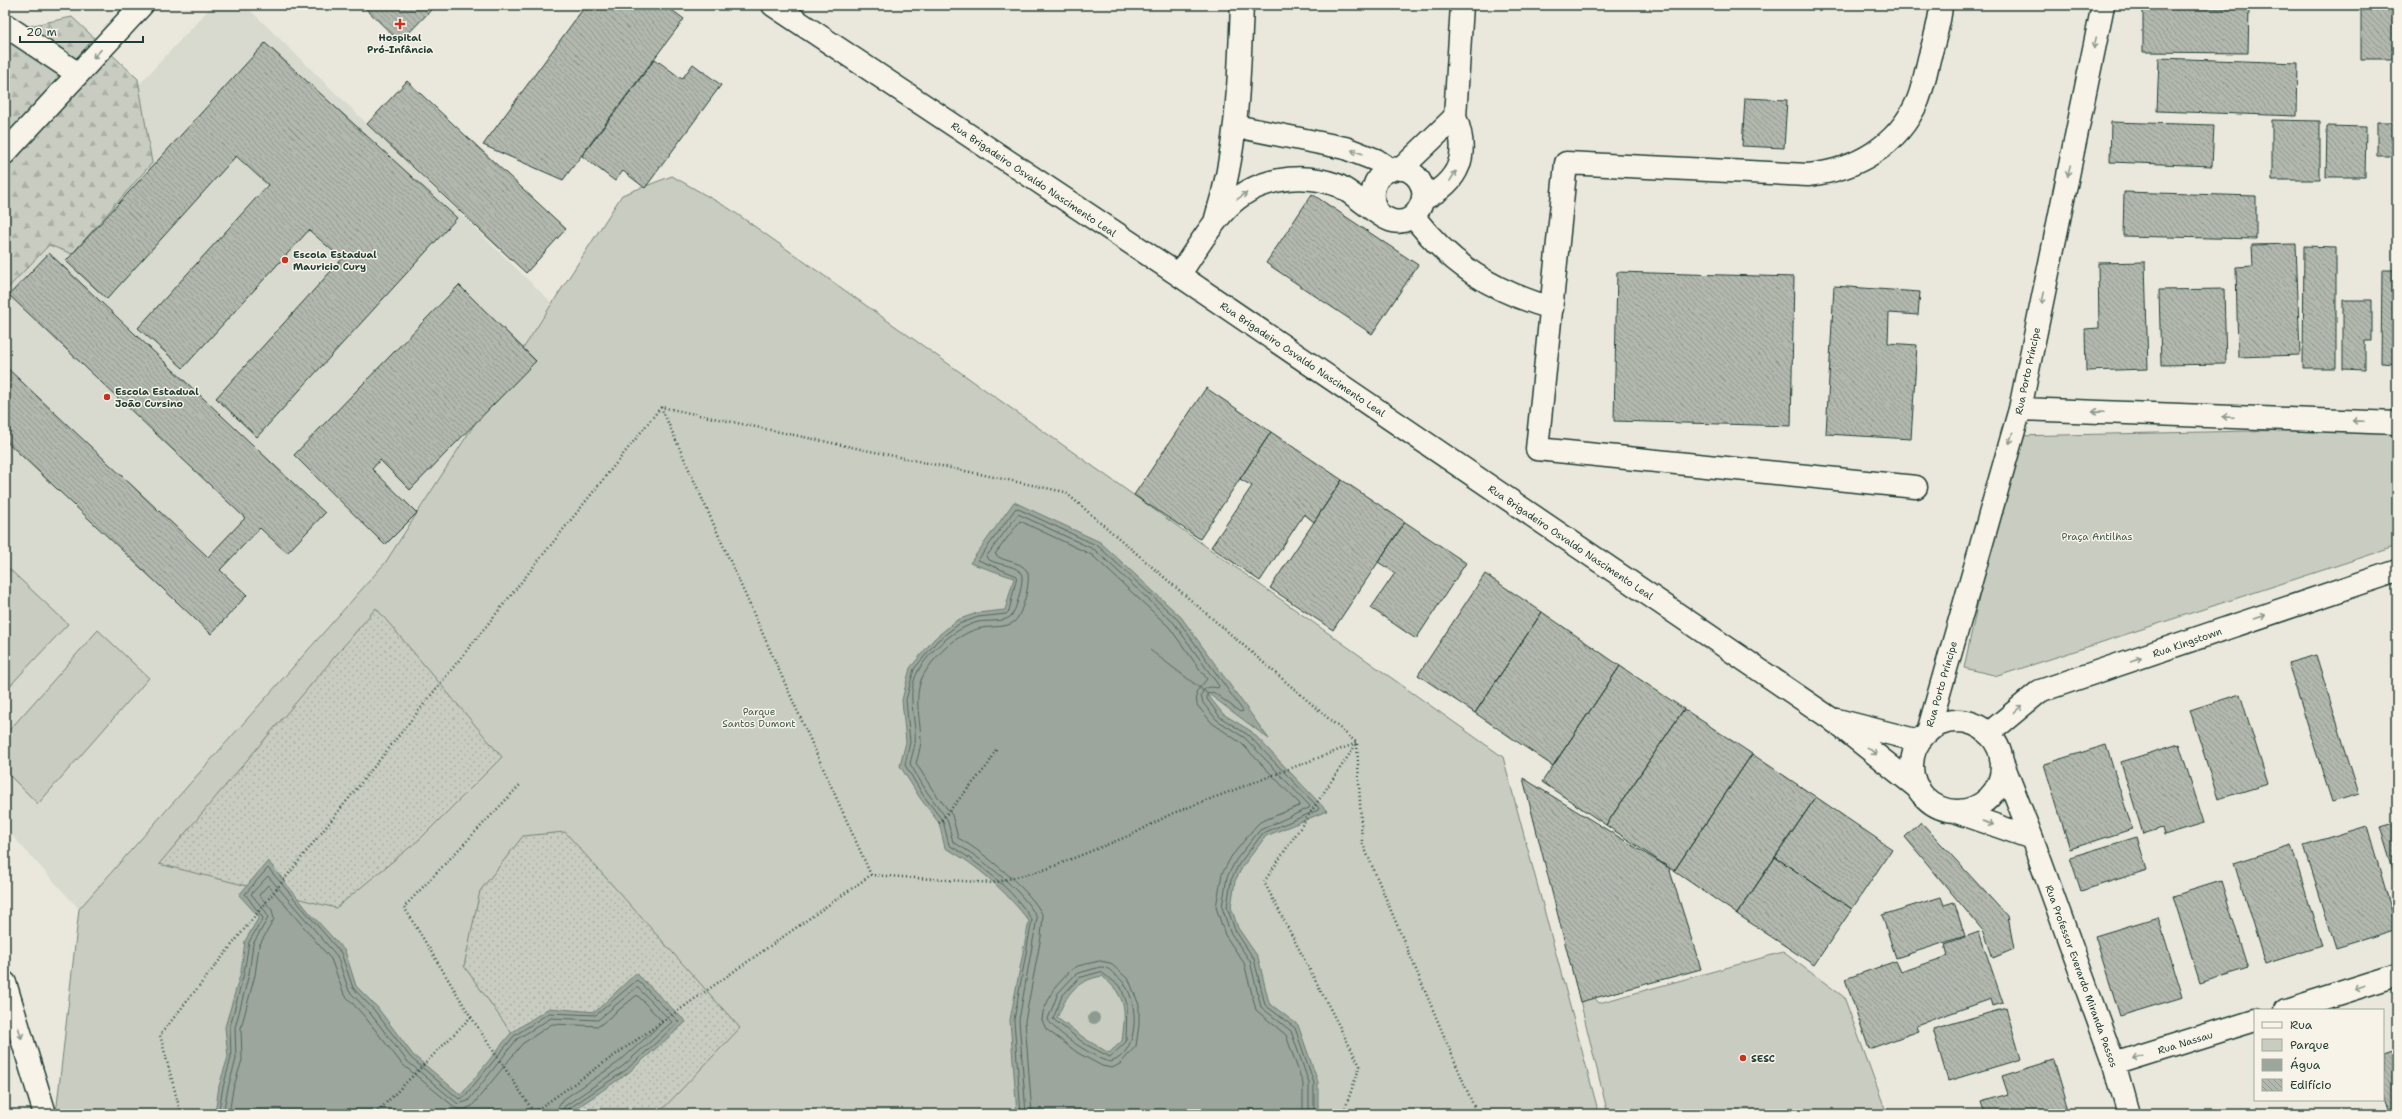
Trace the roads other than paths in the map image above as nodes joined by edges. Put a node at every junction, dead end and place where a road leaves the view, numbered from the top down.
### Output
1 (142, 5) edge
2 (773, 5) edge
3 (1242, 5) edge
4 (1462, 5) edge
5 (1941, 5) edge
6 (2103, 5) edge
7 (5, 25) edge
8 (78, 74) junction
9 (1455, 117) junction
10 (1235, 126) junction
11 (5, 153) edge
12 (1396, 169) junction
13 (1418, 208) junction
14 (1376, 210) junction
15 (1214, 223) junction
16 (1179, 275) junction
17 (1552, 308) junction
18 (2020, 409) junction
19 (2397, 423) edge
20 (1916, 487) dead end
21 (2397, 571) edge
22 (1830, 718) junction
23 (1988, 734) junction
24 (1924, 737) junction
25 (2001, 759) junction
26 (1919, 789) junction
27 (1951, 810) junction
28 (2032, 838) junction
29 (2397, 975) edge
30 (5, 982) edge
31 (2289, 1009) edge
32 (2254, 1020) edge
33 (2114, 1064) junction
34 (45, 1114) edge
35 (2128, 1114) edge

1 -> 8 street
2 - 16 street, Rua Brigadeiro Osvaldo Nascimento Leal
3 - 10 street
4 - 9 street
5 - 17 street
6 -> 18 street, Rua Porto Príncipe
7 - 8 street
8 - 11 street
9 - 12 street
13 -> 9 street
12 -> 10 street
10 - 15 street
12 - 13 street
12 - 14 street
13 - 14 street
13 - 17 street
15 -> 14 street
15 - 16 street
16 - 22 street, Rua Brigadeiro Osvaldo Nascimento Leal
17 - 20 street
19 -> 18 street
18 -> 24 street, Rua Porto Príncipe
23 -> 21 street, Rua Kingstown
22 - 24 street, Rua Brigadeiro Osvaldo Nascimento Leal
22 -> 26 street, Rua Brigadeiro Osvaldo Nascimento Leal
23 - 24 street
23 - 25 street
24 - 26 street
25 - 27 street
25 - 28 street, Rua Professor Everardo Miranda Passos
26 - 27 street
27 -> 28 street
28 - 33 street, Rua Professor Everardo Miranda Passos
29 -> 31 street
30 -> 34 street
32 -> 33 street, Rua Nassau
33 - 35 street, Rua Professor Everardo Miranda Passos

